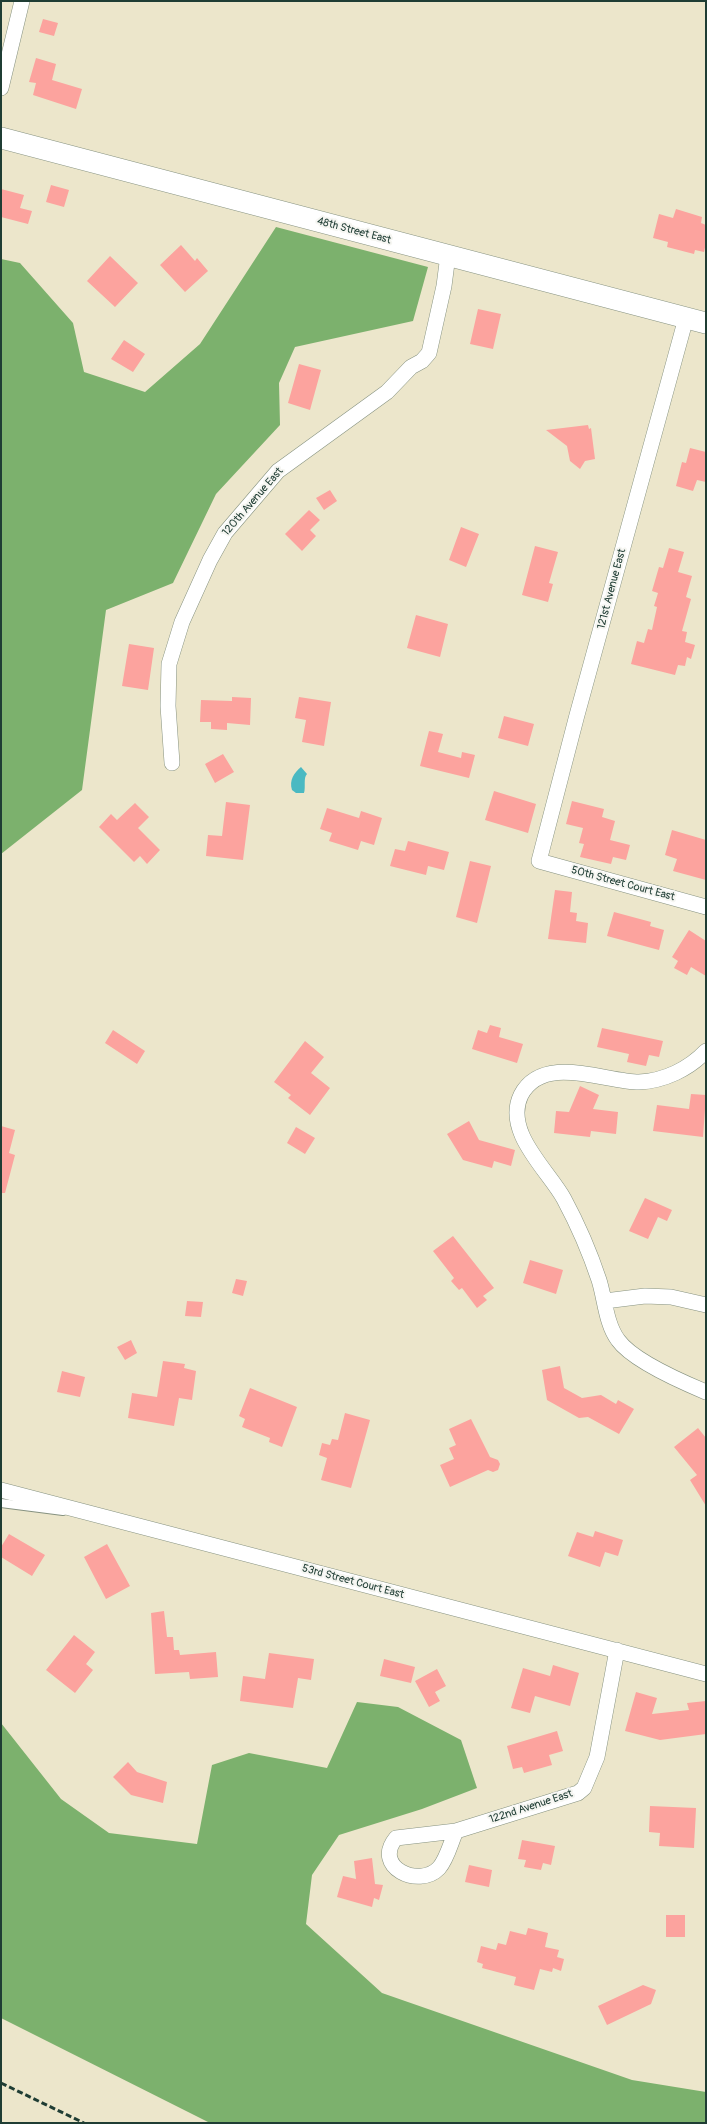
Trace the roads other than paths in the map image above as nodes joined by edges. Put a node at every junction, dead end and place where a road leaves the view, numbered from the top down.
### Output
1 (22, 1) edge
2 (1, 88) edge
3 (1, 138) edge
4 (448, 256) junction
5 (686, 318) junction
6 (706, 323) edge
7 (172, 763) dead end
8 (539, 861) joint
9 (706, 907) edge
10 (706, 1051) edge
11 (605, 1301) junction
12 (706, 1305) edge
13 (706, 1392) edge
14 (1, 1490) edge
15 (1, 1503) edge
16 (76, 1510) junction
17 (616, 1650) junction
18 (706, 1674) edge
19 (456, 1831) dead end

1 - 2 street
3 - 4 street, 48th Street East
4 - 5 street, 48th Street East
4 - 7 street, 120th Avenue East
5 - 6 street, 48th Street East
5 - 8 street, 121st Avenue East
8 - 9 street, 50th Street Court East
10 - 11 street
11 - 12 street
11 - 13 street
14 - 16 street, 53rd Street Court East
15 - 16 lane
16 - 17 street, 53rd Street Court East
17 - 18 street, 53rd Street Court East
17 - 19 street, 122nd Avenue East

